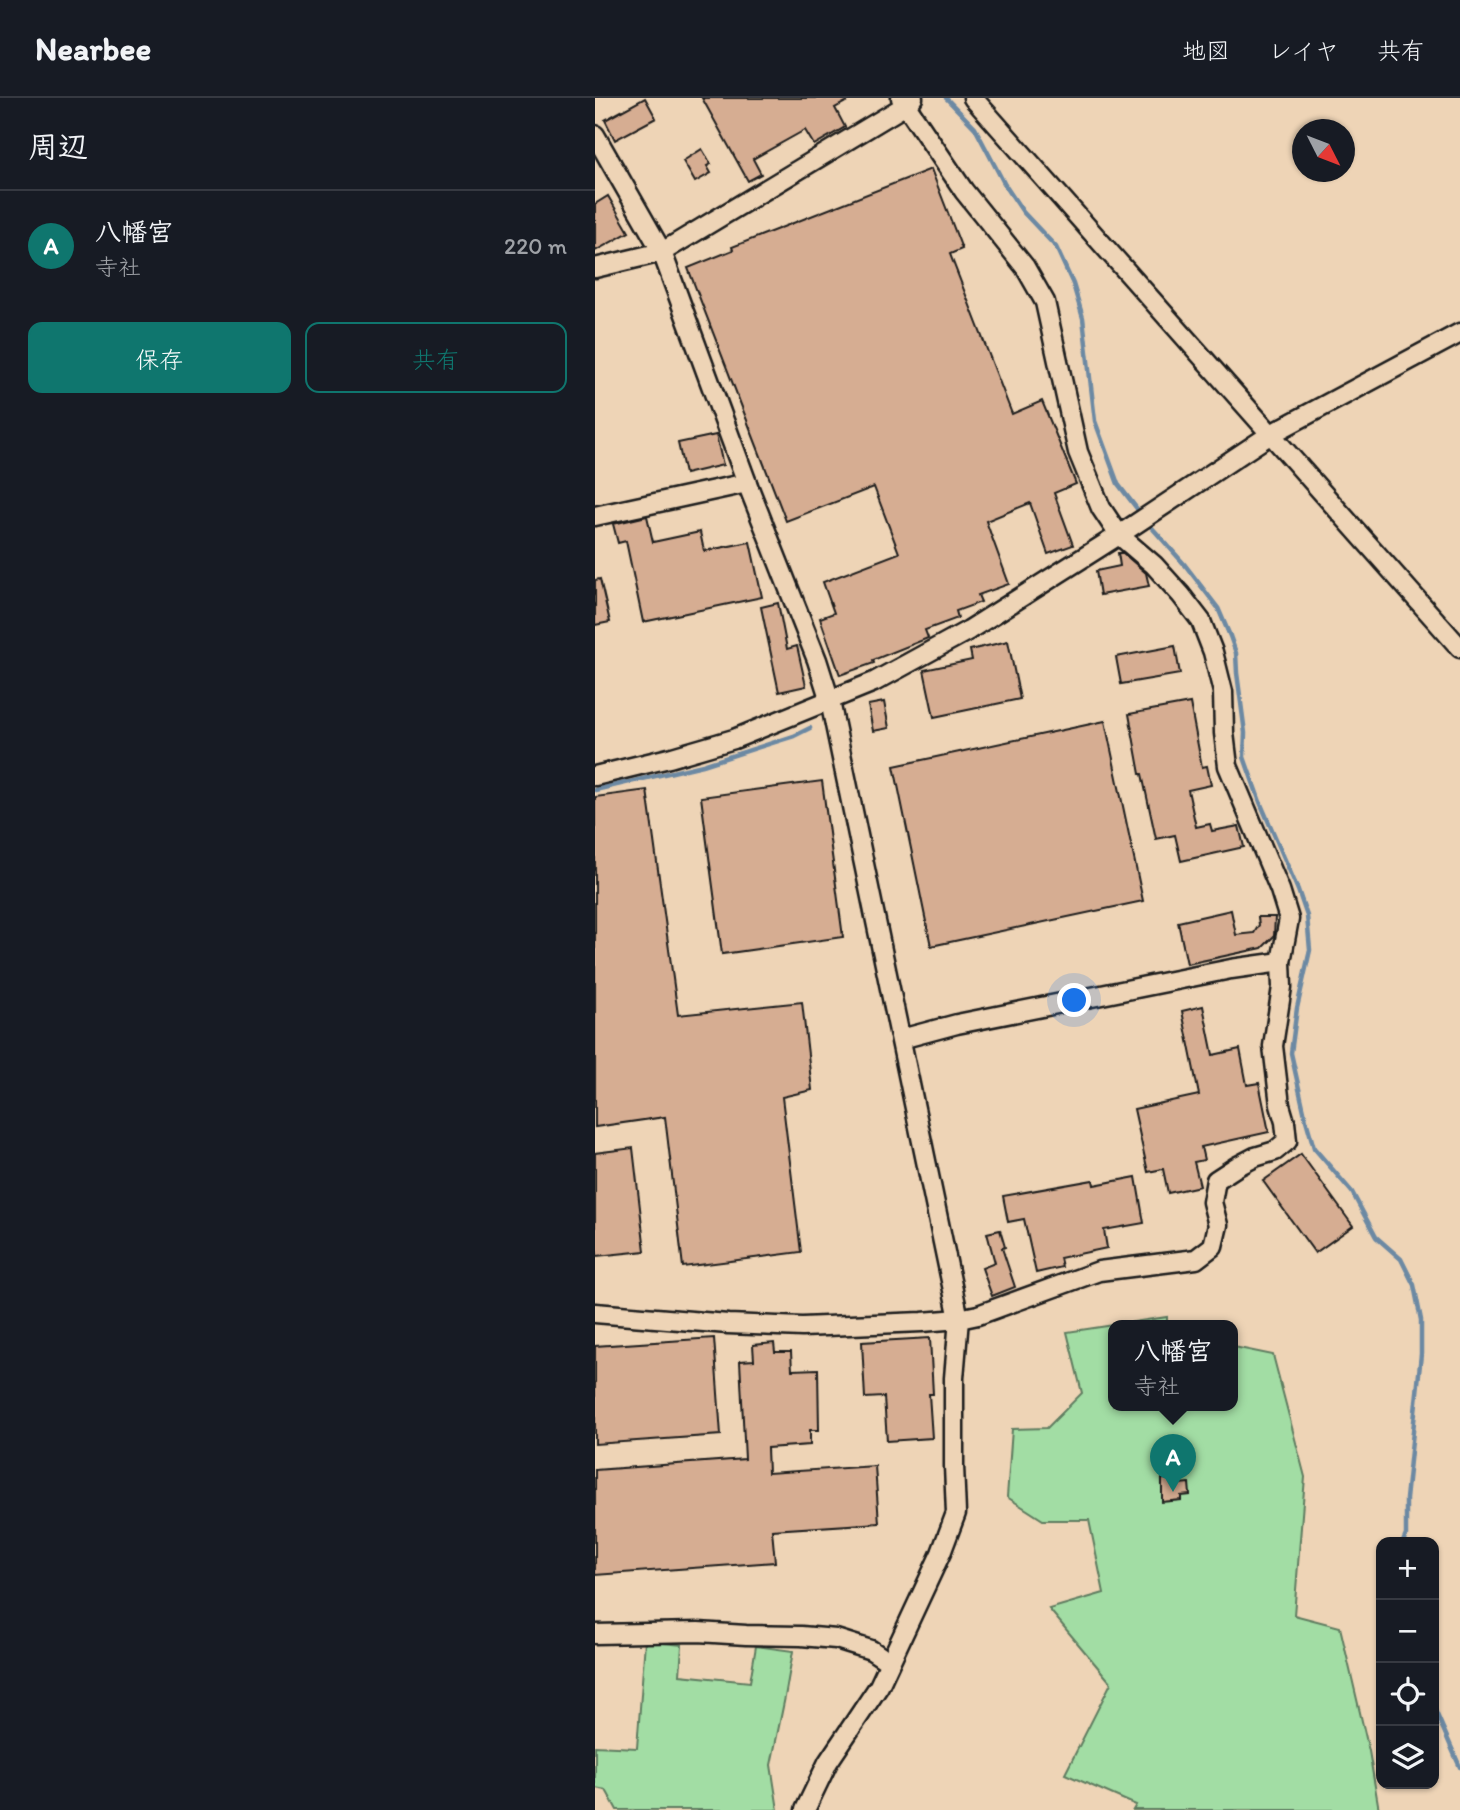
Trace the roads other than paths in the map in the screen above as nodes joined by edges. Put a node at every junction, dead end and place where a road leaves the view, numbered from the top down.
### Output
1 (973, 98) edge
2 (907, 100) edge
3 (595, 135) edge
4 (662, 252) junction
5 (595, 268) edge
6 (1460, 333) edge
7 (1271, 434) junction
8 (747, 483) junction
9 (595, 516) edge
10 (1119, 535) junction
11 (1460, 648) edge
12 (830, 701) junction
13 (595, 776) edge
14 (1281, 962) junction
15 (901, 1039) junction
16 (595, 1313) edge
17 (959, 1319) junction
18 (595, 1634) edge
19 (889, 1662) junction
20 (805, 1810) edge

1 - 7 street
2 - 4 street
2 - 10 street
3 - 4 street
4 - 5 street
4 - 8 street
6 - 7 street
7 - 10 street
7 - 11 street
8 - 9 street
8 - 12 street
10 - 12 street
10 - 14 street
12 - 13 street
12 - 15 street
14 - 15 street
14 - 17 street
15 - 17 street
16 - 17 street
17 - 19 street
18 - 19 street
19 - 20 street

